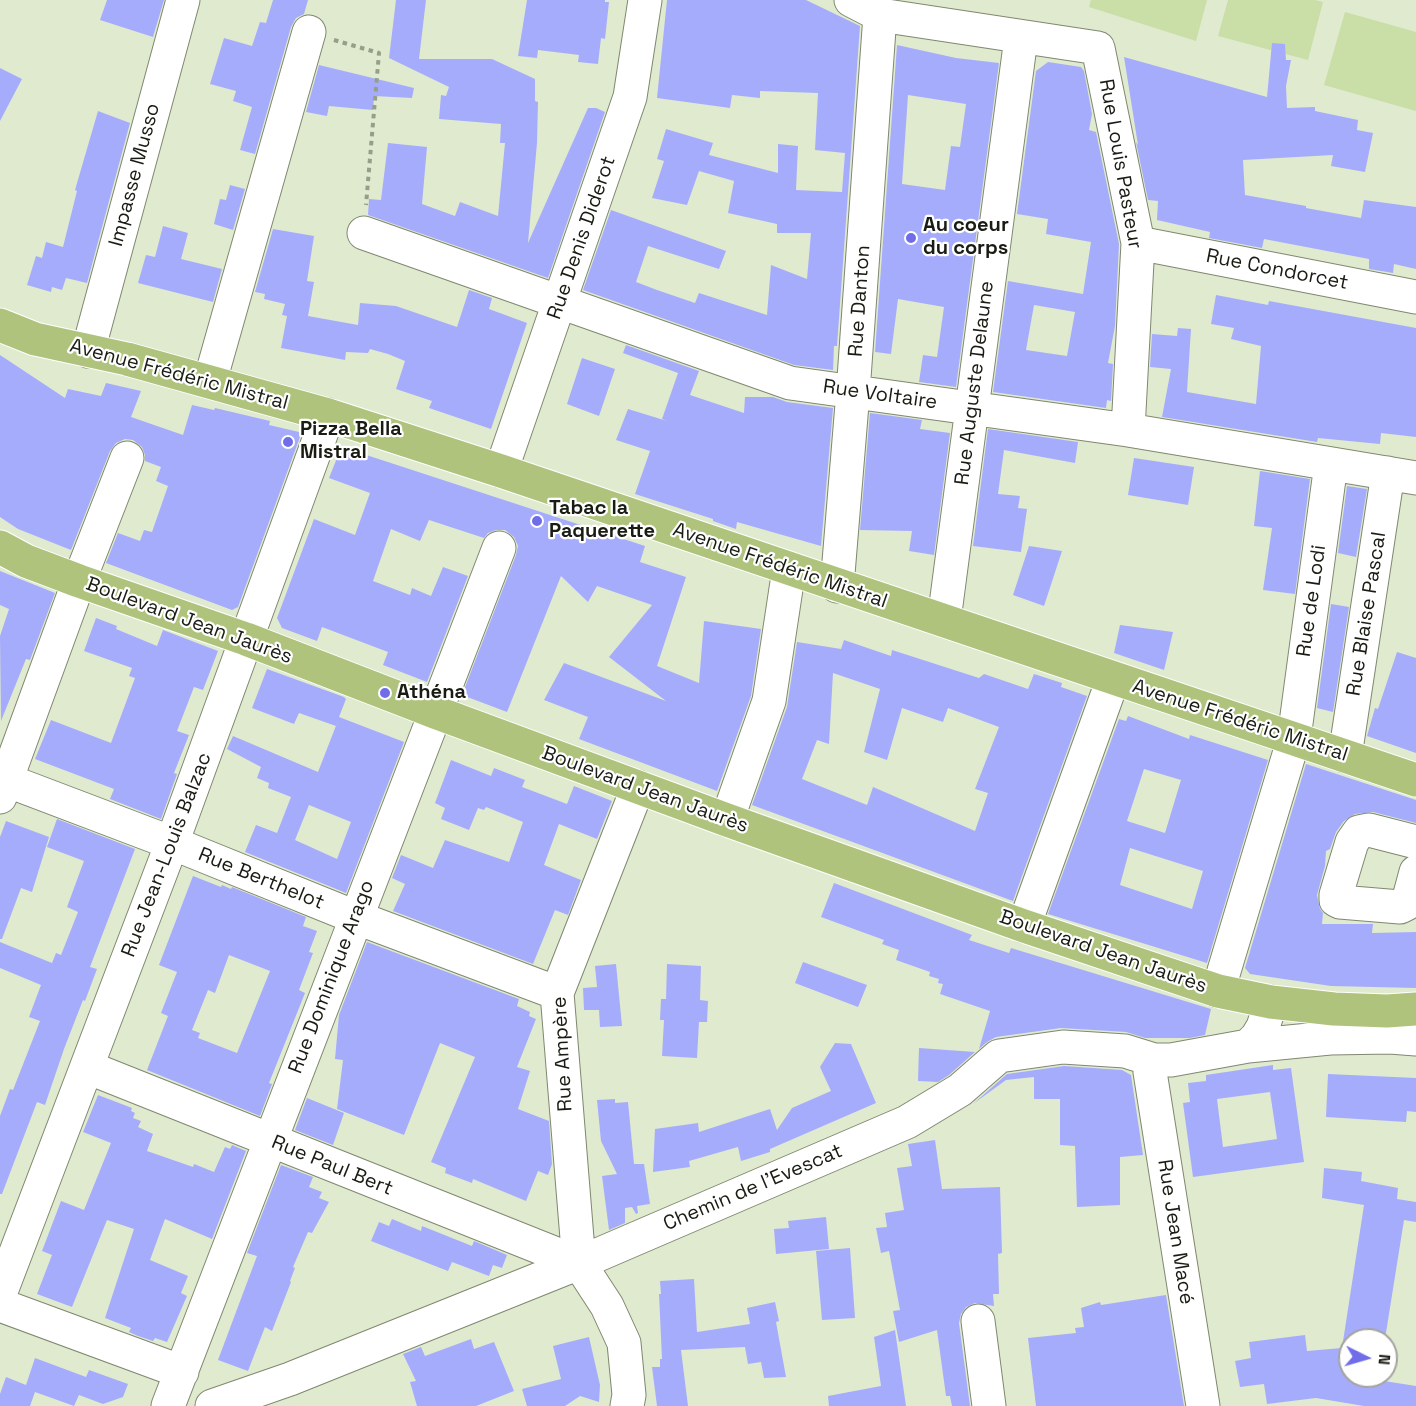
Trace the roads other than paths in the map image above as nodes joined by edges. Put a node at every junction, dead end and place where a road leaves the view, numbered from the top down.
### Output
1 (183, 0) edge
2 (645, 0) edge
3 (851, 0) edge
4 (880, 15) junction
5 (309, 33) road end
6 (1021, 38) junction
7 (364, 233) road end
8 (1138, 243) junction
9 (1416, 297) edge
10 (560, 303) junction
11 (0, 325) edge
12 (0, 335) edge
13 (35, 339) junction
14 (87, 351) junction
15 (210, 381) junction
16 (854, 392) junction
17 (971, 407) junction
18 (328, 415) junction
19 (1128, 430) junction
20 (127, 459) dead end
21 (1331, 464) junction
22 (501, 471) junction
23 (1402, 475) edge
24 (0, 547) edge
25 (499, 548) dead end
26 (789, 569) junction
27 (78, 581) junction
28 (837, 586) junction
29 (944, 620) junction
30 (246, 639) junction
31 (1113, 678) junction
32 (435, 712) junction
33 (1294, 738) junction
34 (1345, 756) junction
35 (1416, 780) edge
36 (2, 784) edge
37 (638, 787) junction
38 (727, 820) junction
39 (1416, 842) edge
40 (172, 843) junction
41 (1416, 872) edge
42 (356, 917) junction
43 (1024, 926) junction
44 (1218, 991) junction
45 (557, 993) junction
46 (1285, 1004) junction
47 (1401, 1010) edge
48 (1416, 1039) edge
49 (1297, 1041) junction
50 (1248, 1046) junction
51 (1154, 1060) junction
52 (87, 1066) junction
53 (269, 1141) junction
54 (579, 1263) junction
55 (0, 1294) edge
56 (0, 1305) edge
57 (978, 1321) dead end
58 (182, 1372) junction
59 (168, 1406) edge
60 (212, 1406) edge
61 (627, 1406) edge
62 (989, 1406) edge
63 (1203, 1406) edge

1 - 14 street, Impasse Musso
2 - 10 street, Rue Denis Diderot
3 - 4 street
4 - 6 street
4 - 16 street, Rue Danton
5 - 15 street
6 - 8 street, Rue Louis Pasteur
6 - 17 street, Rue Auguste Delaune
7 - 10 street, Rue Voltaire
8 - 9 street, Rue Condorcet
8 - 19 street, Rue Louis Pasteur
10 - 16 street, Rue Voltaire
10 - 22 street, Rue Denis Diderot
11 - 13 main road, Avenue Frédéric Mistral
12 - 13 main road, Avenue Frédéric Mistral
13 - 14 main road, Avenue Frédéric Mistral
14 - 15 main road, Avenue Frédéric Mistral
15 - 18 main road, Avenue Frédéric Mistral
16 - 17 street, Rue Voltaire
16 - 28 street, Rue Danton
17 - 19 street, Rue Voltaire
17 - 29 street, Rue Auguste Delaune
18 - 22 main road, Avenue Frédéric Mistral
18 - 30 street, Rue Jean-Louis Balzac
19 - 21 street, Rue Voltaire
20 - 27 street
21 - 23 street, Rue Voltaire
21 - 33 street, Rue de Lodi
22 - 26 main road, Avenue Frédéric Mistral
23 - 34 street, Rue Blaise Pascal
24 - 27 main road, Boulevard Jean Jaurès
25 - 32 street, Rue Dominique Arago
26 - 28 main road, Avenue Frédéric Mistral
26 - 38 street
27 - 30 main road, Boulevard Jean Jaurès
27 - 36 street
28 - 29 main road, Avenue Frédéric Mistral
29 - 31 main road, Avenue Frédéric Mistral
30 - 32 main road, Boulevard Jean Jaurès
30 - 40 street, Rue Jean-Louis Balzac
31 - 33 main road, Avenue Frédéric Mistral
31 - 43 street
32 - 37 main road, Boulevard Jean Jaurès
32 - 42 street, Rue Dominique Arago
33 - 34 main road, Avenue Frédéric Mistral
33 - 44 street, Rue de Lodi
34 - 35 main road, Avenue Frédéric Mistral
36 - 40 street, Rue Berthelot
37 - 38 main road, Boulevard Jean Jaurès
37 - 45 street, Rue Ampère
38 - 43 main road, Boulevard Jean Jaurès
39 - 41 street
40 - 42 street, Rue Berthelot
40 - 52 street, Rue Jean-Louis Balzac
42 - 45 street, Rue Berthelot
42 - 53 street, Rue Dominique Arago
43 - 44 main road, Boulevard Jean Jaurès
44 - 46 main road, Boulevard Jean Jaurès
45 - 54 street, Rue Ampère
46 - 47 main road, Boulevard Jean Jaurès
46 - 49 street
46 - 50 street
48 - 49 street
49 - 50 street
50 - 51 street, Chemin de l'Evescat
51 - 54 street, Chemin de l'Evescat
51 - 63 street, Rue Jean Macé
52 - 53 street, Rue Paul Bert
52 - 55 street, Rue Jean-Louis Balzac
53 - 54 street, Rue Paul Bert
53 - 58 street, Rue Dominique Arago
54 - 60 street, Chemin de l'Evescat
54 - 61 street
56 - 58 street
57 - 62 street
58 - 59 street, Rue Dominique Arago

